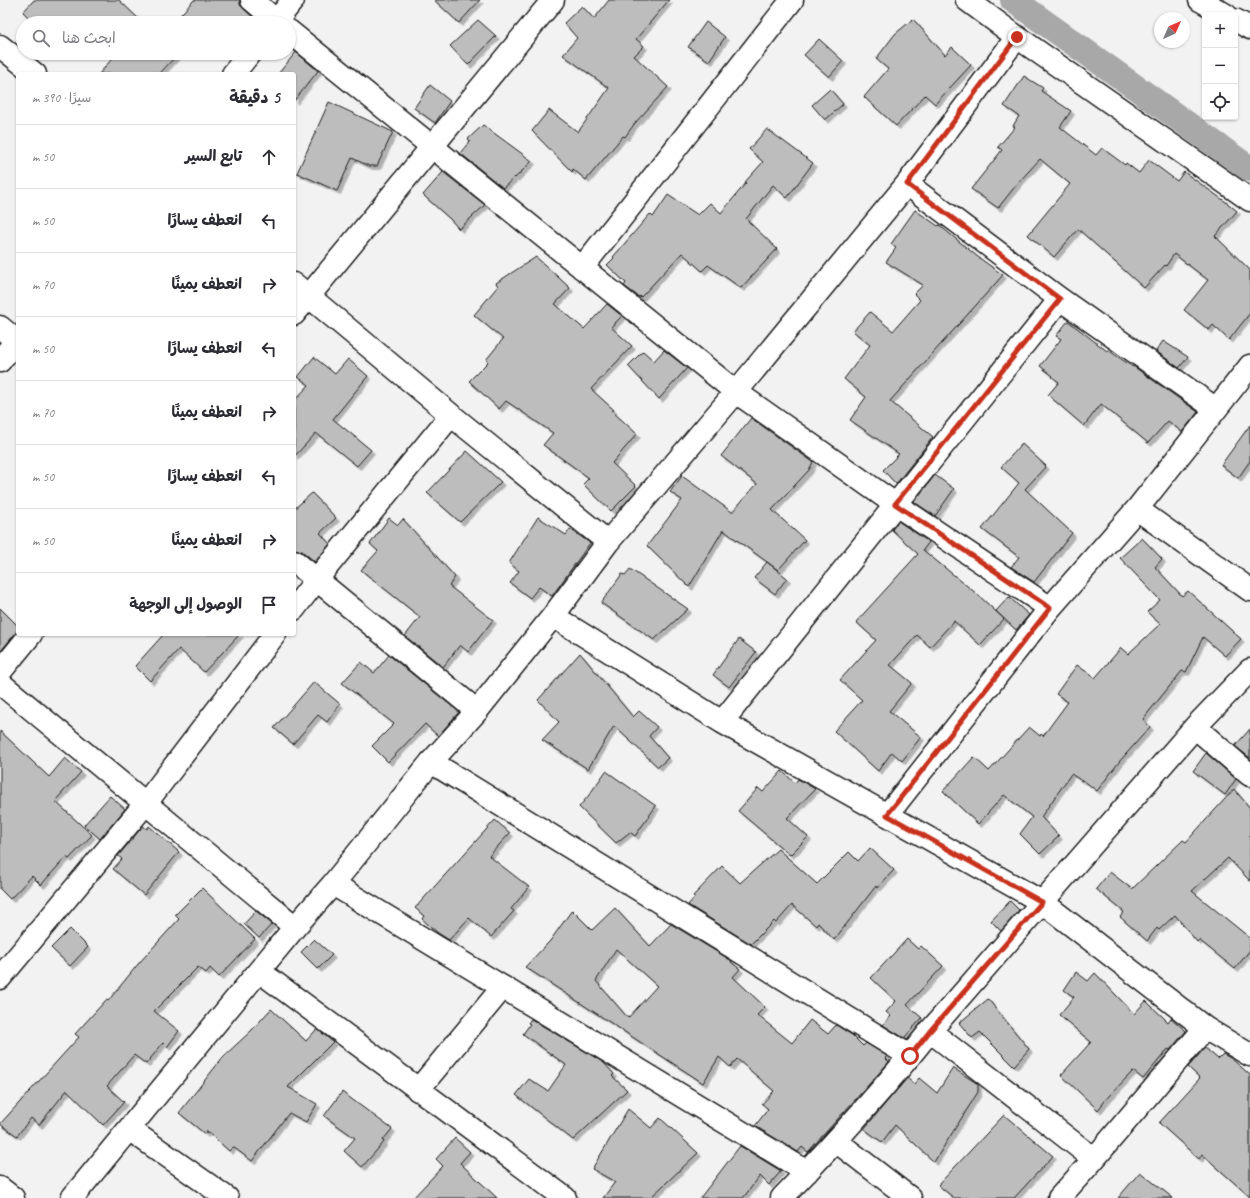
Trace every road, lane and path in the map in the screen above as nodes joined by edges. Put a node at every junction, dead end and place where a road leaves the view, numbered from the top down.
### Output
1 (252, 0) edge
2 (293, 0) edge
3 (553, 0) edge
4 (792, 0) edge
5 (967, 0) edge
6 (1200, 0) edge
7 (1221, 12) edge
8 (270, 16) edge
9 (285, 16) edge
10 (1238, 22) edge
11 (1250, 28) edge
12 (1017, 37) junction
13 (296, 38) edge
14 (0, 46) edge
15 (16, 59) edge
16 (18, 60) edge
17 (244, 60) edge
18 (32, 72) edge
19 (235, 72) edge
20 (432, 147) junction
21 (907, 184) junction
22 (1250, 200) edge
23 (582, 268) junction
24 (301, 290) edge
25 (1060, 299) junction
26 (296, 307) edge
27 (13, 337) edge
28 (0, 361) edge
29 (1250, 366) edge
30 (736, 392) junction
31 (1216, 409) junction
32 (452, 415) junction
33 (895, 504) junction
34 (1137, 509) junction
35 (608, 542) junction
36 (296, 563) edge
37 (317, 579) junction
38 (1250, 590) edge
39 (296, 607) edge
40 (1050, 608) junction
41 (553, 616) junction
42 (29, 636) edge
43 (273, 636) edge
44 (1250, 670) edge
45 (0, 672) edge
46 (0, 683) edge
47 (477, 711) junction
48 (722, 722) junction
49 (1195, 727) junction
50 (431, 762) junction
51 (1250, 775) edge
52 (146, 804) junction
53 (887, 815) junction
54 (333, 884) junction
55 (1042, 902) junction
56 (295, 927) junction
57 (259, 971) junction
58 (0, 978) edge
59 (503, 987) junction
60 (1206, 1028) junction
61 (930, 1031) junction
62 (1250, 1055) edge
63 (910, 1056) junction
64 (418, 1090) junction
65 (129, 1129) junction
66 (836, 1141) junction
67 (1094, 1159) junction
68 (807, 1172) junction
69 (0, 1188) edge
70 (13, 1198) edge
71 (72, 1198) edge
72 (227, 1198) edge
73 (565, 1198) edge
74 (782, 1198) edge
75 (910, 1198) edge
76 (1059, 1198) edge

1 - 8 street
2 - 9 street
3 - 20 street
4 - 23 street
5 - 12 street
6 - 7 street
10 - 11 street
12 - 21 street
12 - 22 street
13 - 20 street
14 - 15 street
16 - 18 street
17 - 19 street
20 - 23 street
20 - 24 street
21 - 25 street
21 - 30 street
23 - 30 street
24 - 26 street
24 - 32 street
25 - 31 street
25 - 33 street
27 - 28 street
29 - 31 street
30 - 33 street
30 - 35 street
31 - 34 street
32 - 35 street
32 - 37 street
33 - 40 street
33 - 48 street
34 - 38 street
34 - 40 street
35 - 41 street
36 - 37 street
37 - 39 street
37 - 47 street
40 - 53 street
41 - 47 street
41 - 48 street
42 - 45 street
43 - 52 street
44 - 49 street
46 - 52 street
47 - 50 street
48 - 53 street
49 - 51 street
49 - 55 street
50 - 54 street
50 - 63 street
52 - 56 street
52 - 58 street
53 - 55 street
54 - 56 street
54 - 59 street
55 - 60 street
55 - 61 street
56 - 57 street
57 - 64 street
57 - 65 street
59 - 64 street
59 - 68 street
60 - 62 street
60 - 67 street
61 - 63 street
61 - 67 street
63 - 66 street
64 - 73 street
65 - 71 street
65 - 72 street
66 - 68 street
66 - 75 street
67 - 76 street
68 - 74 street
69 - 70 street

